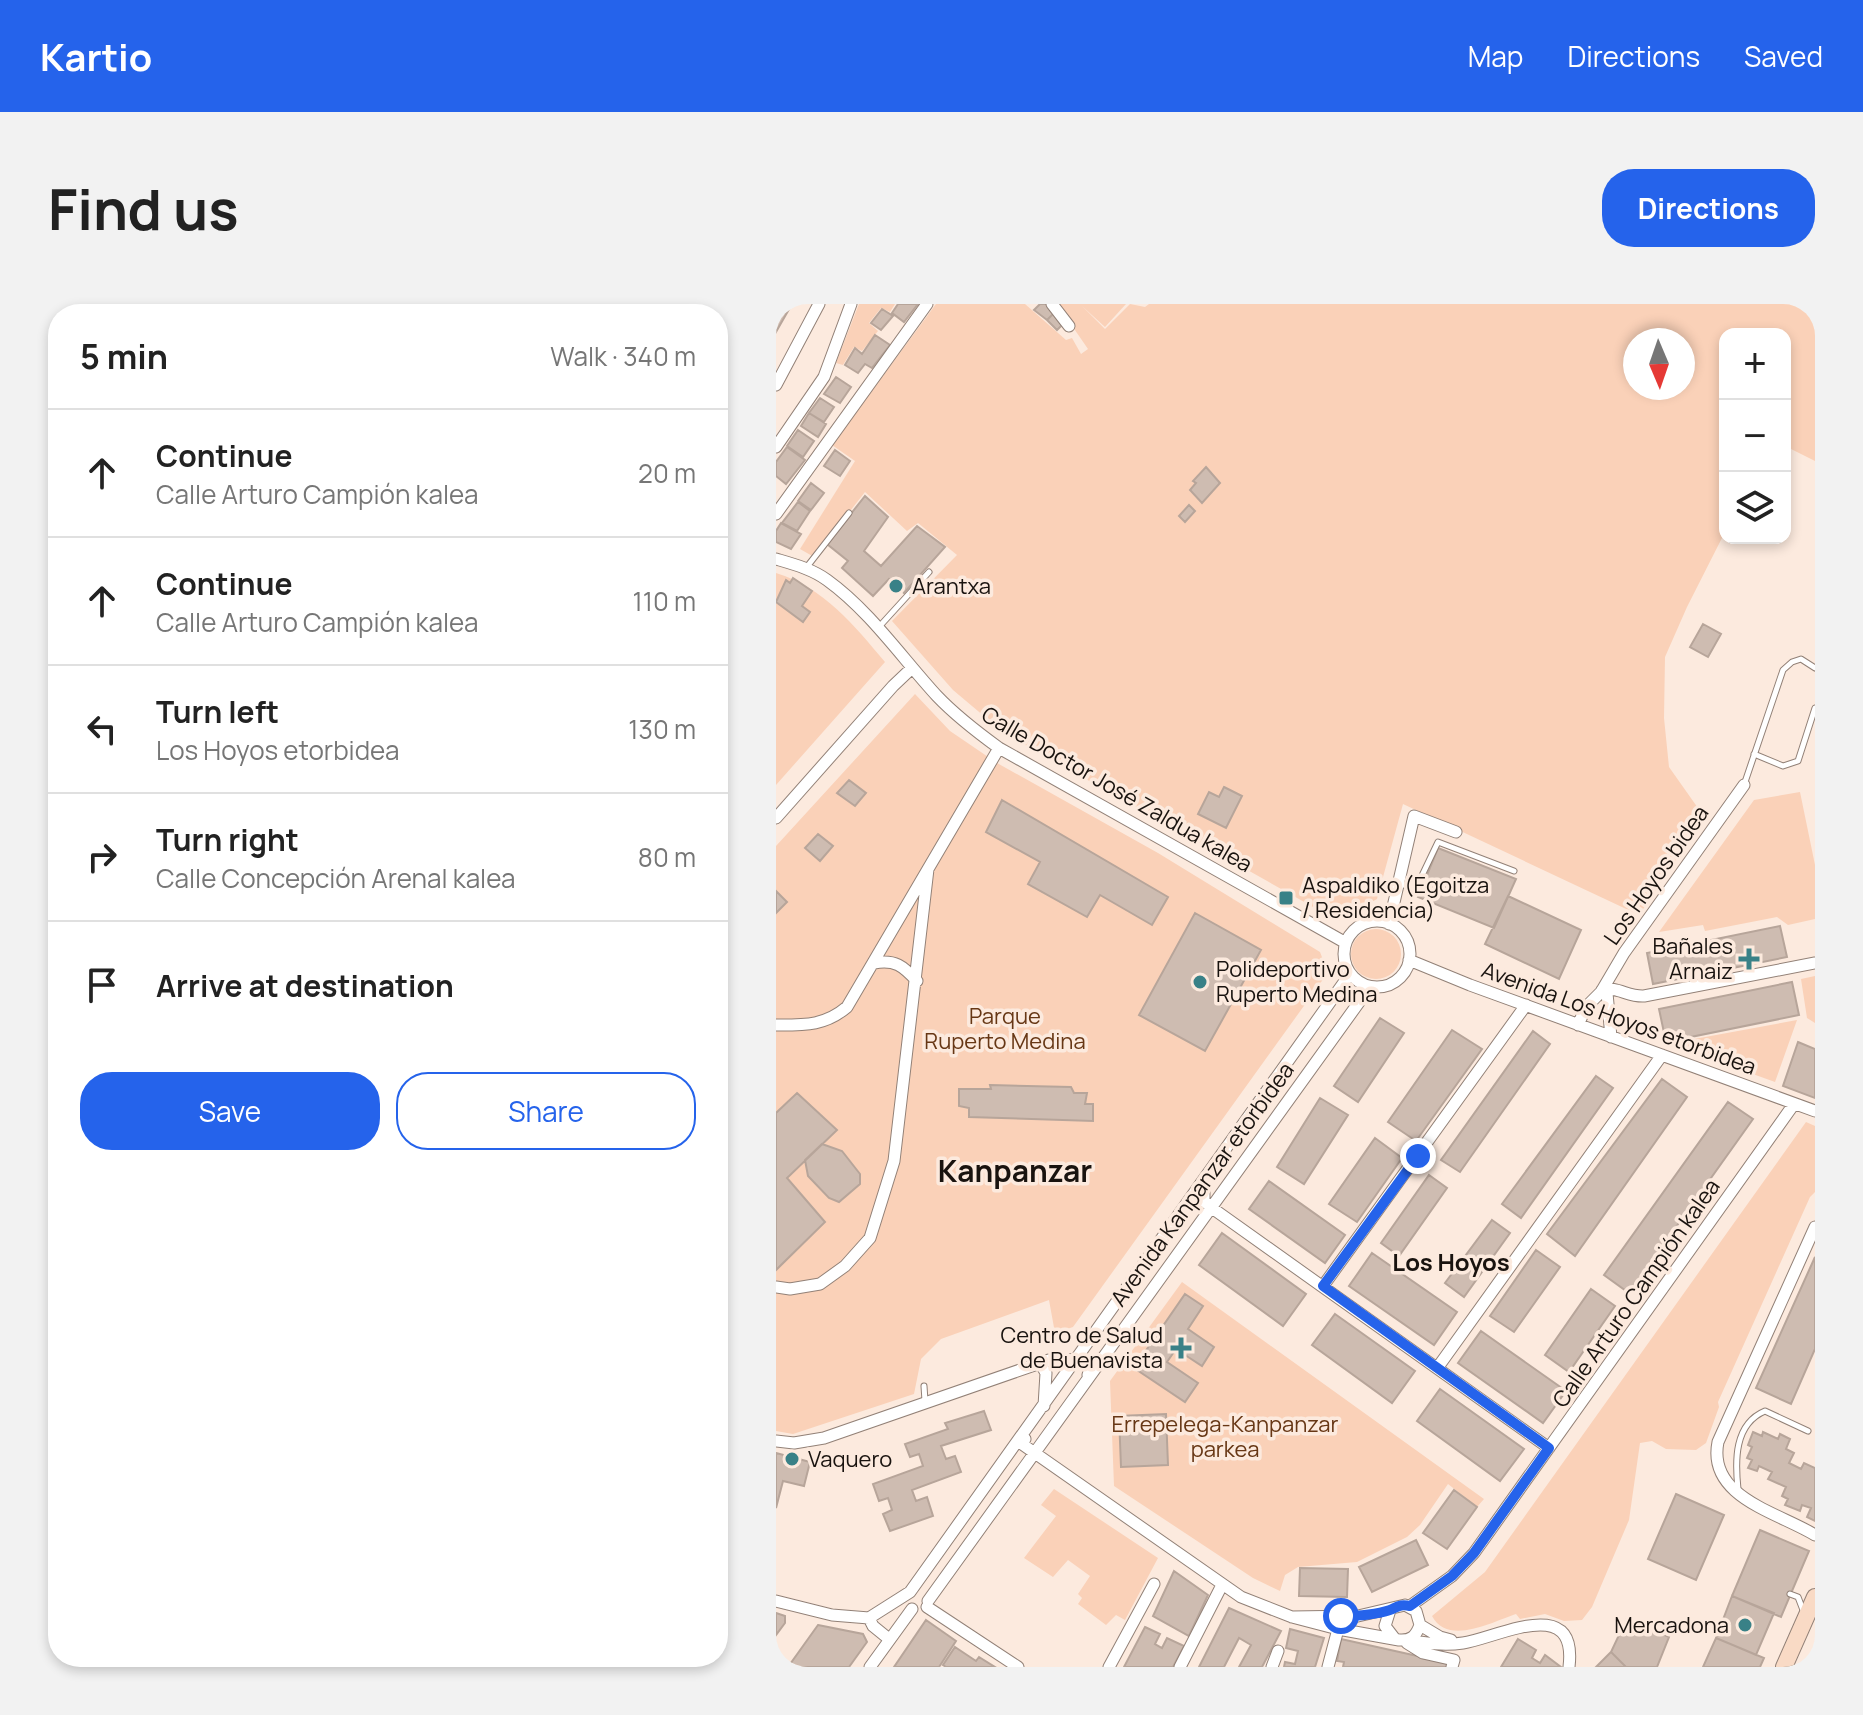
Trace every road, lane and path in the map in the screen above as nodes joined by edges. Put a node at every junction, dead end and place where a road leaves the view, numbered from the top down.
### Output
1 (819, 304) edge
2 (851, 304) edge
3 (927, 304) edge
4 (1052, 304) edge
5 (1069, 326) dead end
6 (776, 385) edge
7 (776, 447) edge
8 (849, 513) dead end
9 (776, 514) edge
10 (776, 559) edge
11 (805, 569) junction
12 (929, 572) dead end
13 (877, 629) junction
14 (912, 668) junction
15 (1815, 668) edge
16 (900, 679) junction
17 (926, 684) junction
18 (1815, 708) edge
19 (999, 748) junction
20 (1754, 754) junction
21 (1744, 785) joint
22 (776, 818) edge
23 (1456, 832) dead end
24 (928, 869) junction
25 (1514, 871) dead end
26 (1398, 884) junction
27 (1389, 924) junction
28 (1346, 943) junction
29 (1409, 960) junction
30 (874, 963) junction
31 (1815, 963) edge
32 (1350, 974) junction
33 (917, 981) junction
34 (1370, 987) junction
35 (1602, 991) junction
36 (1526, 1005) junction
37 (776, 1025) edge
38 (1578, 1025) junction
39 (1611, 1037) junction
40 (1662, 1055) junction
41 (1794, 1104) junction
42 (1815, 1111) edge
43 (1205, 1181) junction
44 (1212, 1208) junction
45 (1815, 1227) edge
46 (1323, 1286) junction
47 (776, 1287) edge
48 (1076, 1361) junction
49 (1041, 1364) junction
50 (1438, 1367) junction
51 (1085, 1380) junction
52 (924, 1386) dead end
53 (925, 1403) junction
54 (1044, 1407) junction
55 (1808, 1431) dead end
56 (776, 1441) edge
57 (1019, 1442) junction
58 (1549, 1448) junction
59 (1036, 1454) junction
60 (1738, 1494) junction
61 (1815, 1535) edge
62 (1154, 1584) dead end
63 (1222, 1585) junction
64 (1815, 1590) edge
65 (912, 1594) junction
66 (1790, 1594) dead end
67 (1807, 1597) edge
68 (776, 1601) edge
69 (928, 1604) junction
70 (1410, 1606) junction
71 (912, 1609) junction
72 (1390, 1610) junction
73 (1292, 1617) junction
74 (869, 1618) junction
75 (1420, 1625) junction
76 (1338, 1629) junction
77 (889, 1639) junction
78 (1401, 1640) junction
79 (1463, 1643) junction
80 (1278, 1651) dead end
81 (870, 1667) edge
82 (1018, 1667) edge
83 (1109, 1667) edge
84 (1180, 1667) edge
85 (1272, 1667) edge
86 (1328, 1667) edge
87 (1452, 1667) edge
88 (1569, 1667) edge
89 (1784, 1667) edge

1 - 6 street
2 - 7 street
3 - 9 street
4 - 5 street
8 - 11 lane
10 - 11 street, Calle Doctor José Zaldua kalea
11 - 13 street, Calle Doctor José Zaldua kalea
12 - 13 lane
13 - 14 street, Calle Doctor José Zaldua kalea
14 - 16 street
14 - 17 street, Calle Doctor José Zaldua kalea
15 - 20 lane
16 - 17 street
16 - 22 street
17 - 19 street, Calle Doctor José Zaldua kalea
18 - 20 lane
19 - 24 street
19 - 28 street, Calle Doctor José Zaldua kalea
20 - 21 lane
21 - 35 street, Los Hoyos bidea
23 - 26 street
24 - 30 street
24 - 33 street
25 - 26 lane
26 - 27 street
27 - 28 street
27 - 29 street
28 - 32 street
29 - 34 street
29 - 36 street, Avenida Los Hoyos etorbidea
30 - 33 street
30 - 37 street
31 - 35 street
32 - 34 street
32 - 43 street, Avenida Kanpanzar etorbidea
33 - 47 street
34 - 44 street, Avenida Kanpanzar etorbidea
35 - 38 street, Los Hoyos bidea
35 - 39 street
36 - 38 street, Avenida Los Hoyos etorbidea
36 - 46 street
38 - 39 street, Avenida Los Hoyos etorbidea
39 - 40 street, Avenida Los Hoyos etorbidea
40 - 41 street, Avenida Los Hoyos etorbidea
40 - 50 street
41 - 42 street, Avenida Los Hoyos etorbidea
41 - 58 street, Calle Arturo Campión kalea
43 - 44 street
43 - 48 street, Avenida Kanpanzar etorbidea
44 - 46 street
44 - 51 street, Avenida Kanpanzar etorbidea
45 - 60 street
46 - 50 street
48 - 49 street
48 - 51 street
48 - 54 street, Avenida Kanpanzar etorbidea
49 - 53 street
49 - 54 street
50 - 58 street
51 - 59 street, Avenida Kanpanzar etorbidea
52 - 53 lane
53 - 56 street
54 - 57 street, Avenida Kanpanzar etorbidea
55 - 60 lane
57 - 59 street
57 - 65 street, Avenida Kanpanzar etorbidea
58 - 70 street, Calle Arturo Campión kalea
59 - 63 street
59 - 69 street, Avenida Kanpanzar etorbidea
60 - 61 street
62 - 83 street
63 - 73 street
63 - 84 street
64 - 67 lane
65 - 69 street
65 - 71 street
65 - 74 street
66 - 67 lane
67 - 89 street
68 - 74 street
69 - 71 street
69 - 82 street
70 - 72 street
70 - 75 street
71 - 77 street
72 - 73 street
72 - 78 street
73 - 76 street
74 - 77 street
75 - 78 street
75 - 79 street
76 - 78 street
76 - 86 street
77 - 81 street
78 - 79 street
78 - 87 street
79 - 88 street
80 - 85 street

